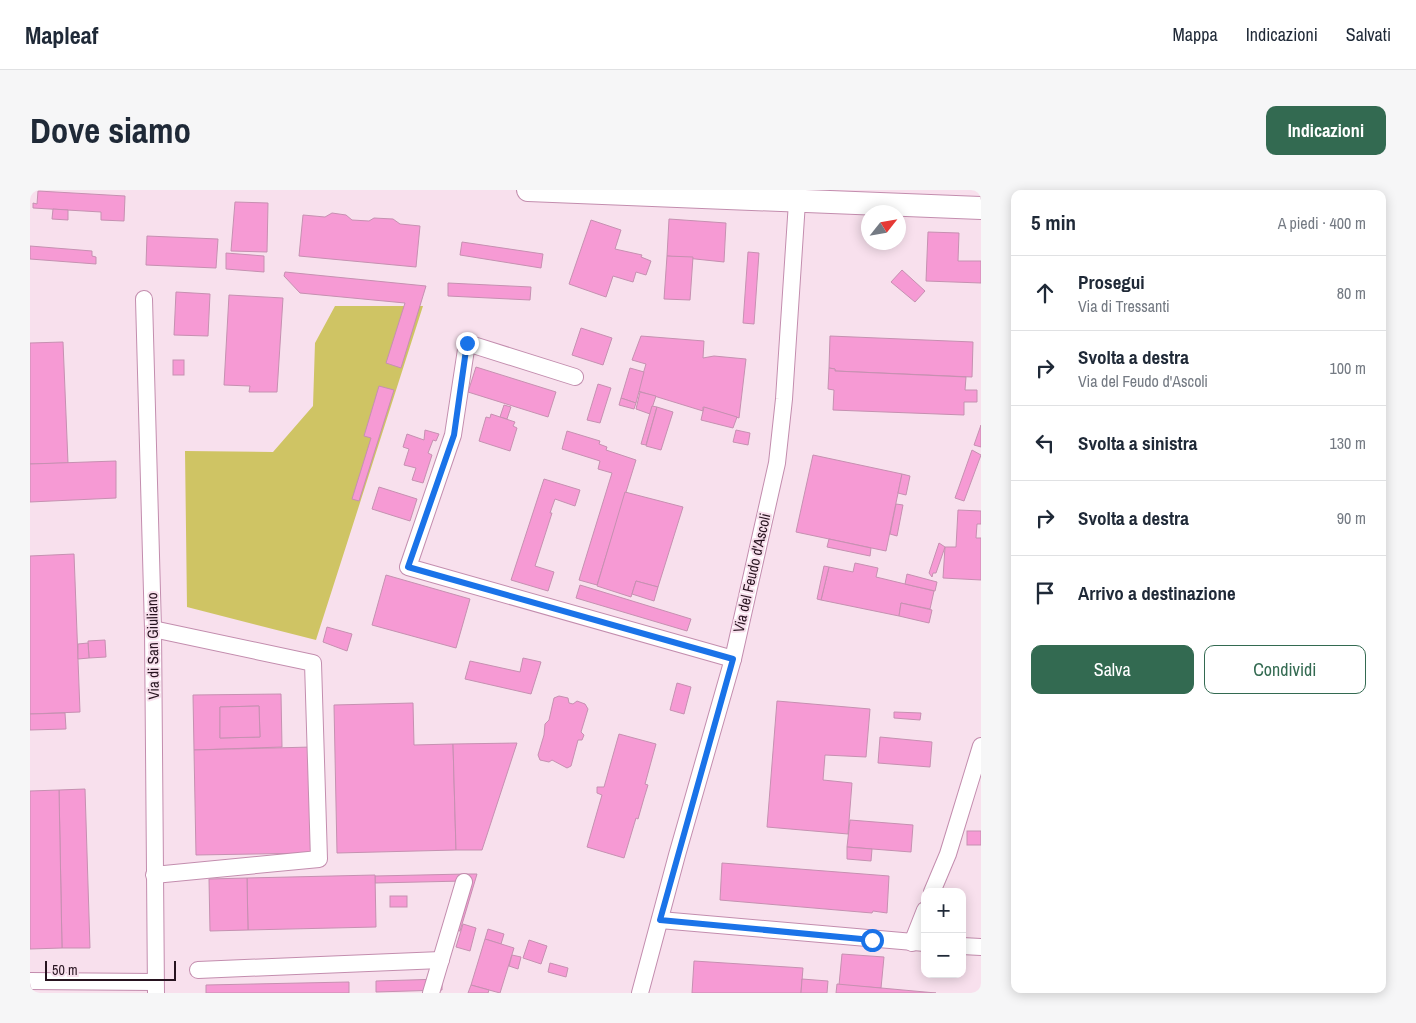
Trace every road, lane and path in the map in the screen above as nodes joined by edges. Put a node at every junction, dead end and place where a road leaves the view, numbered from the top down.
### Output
1 (528, 190) edge
2 (852, 197) edge
3 (981, 201) edge
4 (797, 202) junction
5 (952, 207) junction
6 (981, 208) edge
7 (144, 299) dead end
8 (575, 377) dead end
9 (153, 629) junction
10 (733, 659) junction
11 (981, 746) edge
12 (154, 874) junction
13 (464, 882) dead end
14 (934, 888) edge
15 (660, 920) junction
16 (921, 929) edge
17 (918, 943) edge
18 (966, 946) edge
19 (981, 947) edge
20 (441, 960) junction
21 (198, 970) dead end
22 (40, 985) edge
23 (156, 987) edge
24 (431, 993) edge
25 (640, 993) edge

1 - 4 main road
2 - 4 main road
2 - 5 main road
3 - 5 main road
4 - 10 street, Via del Feudo d'Ascoli
5 - 6 main road
7 - 9 street, Via di San Giuliano
8 - 10 street
9 - 12 street, Via di San Giuliano
9 - 12 street
10 - 15 street, Via del Feudo d'Ascoli
11 - 14 street
12 - 23 street, Via di San Giuliano
13 - 20 street
15 - 17 street
15 - 25 street, Via del Feudo d'Ascoli
16 - 17 street
18 - 19 street
20 - 21 street
20 - 24 street
22 - 23 street

